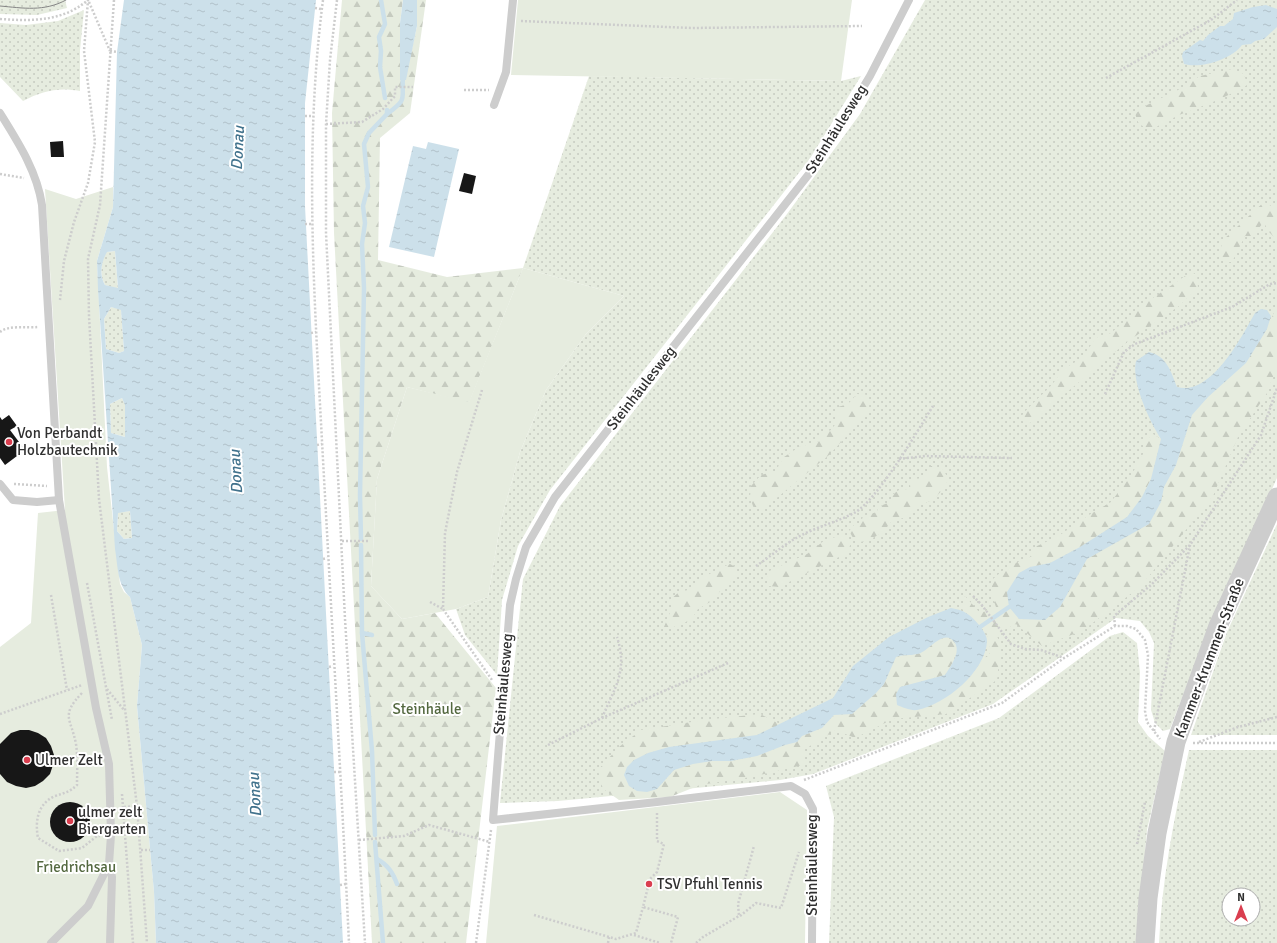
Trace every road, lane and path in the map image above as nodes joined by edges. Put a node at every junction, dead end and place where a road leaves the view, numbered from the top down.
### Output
1 (88, 0) edge
2 (114, 0) edge
3 (323, 0) edge
4 (337, 0) edge
5 (513, 0) edge
6 (909, 0) edge
7 (1237, 0) edge
8 (315, 8) dead end
9 (321, 9) junction
10 (0, 19) edge
11 (511, 20) junction
12 (862, 26) dead end
13 (110, 51) junction
14 (117, 52) dead end
15 (1106, 78) dead end
16 (413, 88) dead end
17 (464, 90) dead end
18 (500, 90) junction
19 (494, 105) dead end
20 (0, 113) edge
21 (305, 116) dead end
22 (312, 116) junction
23 (326, 124) junction
24 (0, 174) edge
25 (38, 184) junction
26 (306, 224) dead end
27 (311, 224) junction
28 (1277, 283) edge
29 (60, 307) dead end
30 (48, 327) junction
31 (0, 332) edge
32 (316, 332) junction
33 (311, 333) dead end
34 (1277, 388) edge
35 (482, 390) dead end
36 (1105, 394) dead end
37 (933, 406) dead end
38 (322, 444) junction
39 (317, 445) dead end
40 (1012, 458) dead end
41 (899, 459) junction
42 (13, 484) dead end
43 (58, 486) junction
44 (1, 488) edge
45 (1277, 497) edge
46 (59, 500) junction
47 (369, 541) dead end
48 (342, 542) junction
49 (1190, 545) junction
50 (328, 558) junction
51 (323, 559) dead end
52 (756, 566) dead end
53 (86, 578) dead end
54 (51, 594) dead end
55 (973, 596) dead end
56 (430, 602) dead end
57 (443, 609) junction
58 (1115, 626) junction
59 (617, 637) dead end
60 (1064, 658) junction
61 (728, 663) dead end
62 (333, 666) junction
63 (329, 667) dead end
64 (92, 683) junction
65 (106, 688) junction
66 (67, 690) junction
67 (502, 694) junction
68 (125, 710) junction
69 (0, 714) edge
70 (1277, 717) edge
71 (602, 718) junction
72 (113, 724) dead end
73 (1154, 732) junction
74 (1160, 739) dead end
75 (1277, 743) edge
76 (548, 745) dead end
77 (334, 772) dead end
78 (340, 772) junction
79 (791, 786) junction
80 (122, 792) dead end
81 (657, 802) junction
82 (137, 806) junction
83 (124, 807) junction
84 (493, 820) junction
85 (111, 836) junction
86 (359, 840) junction
87 (490, 842) junction
88 (754, 846) dead end
89 (141, 850) junction
90 (150, 850) dead end
91 (799, 852) dead end
92 (109, 864) junction
93 (346, 884) junction
94 (340, 885) dead end
95 (643, 907) junction
96 (534, 915) dead end
97 (739, 916) junction
98 (633, 935) junction
99 (609, 937) junction
100 (51, 943) edge
101 (110, 943) edge
102 (133, 943) edge
103 (147, 943) edge
104 (349, 943) edge
105 (365, 943) edge
106 (476, 943) edge
107 (608, 943) edge
108 (660, 943) edge
109 (671, 943) edge
110 (696, 943) edge
111 (812, 943) edge
112 (1145, 943) edge

1 - 10 path
1 - 13 path
1 - 29 path
2 - 13 path
3 - 9 path
4 - 23 path
5 - 11 lane
6 - 67 lane, Steinhäulesweg
7 - 15 path
8 - 9 path
9 - 22 path
11 - 12 path
11 - 18 lane
13 - 14 path
13 - 68 path
16 - 23 path
17 - 18 path
18 - 19 lane
20 - 25 lane
21 - 22 path
22 - 27 path
23 - 48 path
24 - 25 path
25 - 30 lane
26 - 27 path
27 - 32 path
28 - 36 path
30 - 31 path
30 - 43 lane
32 - 33 path
32 - 38 path
34 - 49 path
35 - 57 path
37 - 41 path
38 - 39 path
38 - 50 path
40 - 41 path
41 - 52 path
42 - 43 path
43 - 46 lane
44 - 46 lane
45 - 112 street, Kammer-Krummen-Straße
46 - 64 lane
47 - 48 path
48 - 86 path
49 - 58 path
49 - 73 path
50 - 51 path
50 - 62 path
53 - 65 path
54 - 66 path
55 - 60 path
56 - 57 path
57 - 67 path
58 - 60 path
58 - 73 path
59 - 71 path
60 - 79 path
61 - 71 path
62 - 63 path
62 - 78 path
64 - 66 path
64 - 85 lane
64 - 85 path
65 - 68 path
65 - 72 path
66 - 69 path
67 - 84 lane, Steinhäulesweg
68 - 82 path
70 - 75 path
71 - 76 path
73 - 74 path
77 - 78 path
78 - 93 path
79 - 81 lane
79 - 111 lane, Steinhäulesweg
80 - 83 path
81 - 84 lane
81 - 95 path
82 - 83 path
82 - 89 path
83 - 102 path
84 - 87 path
85 - 92 lane
86 - 87 path
86 - 105 path
87 - 106 path
88 - 97 path
89 - 90 path
89 - 103 path
91 - 97 path
92 - 100 lane
92 - 101 lane
93 - 94 path
93 - 104 path
95 - 98 path
95 - 109 path
96 - 99 path
97 - 110 path
98 - 99 path
98 - 108 path
99 - 107 path

